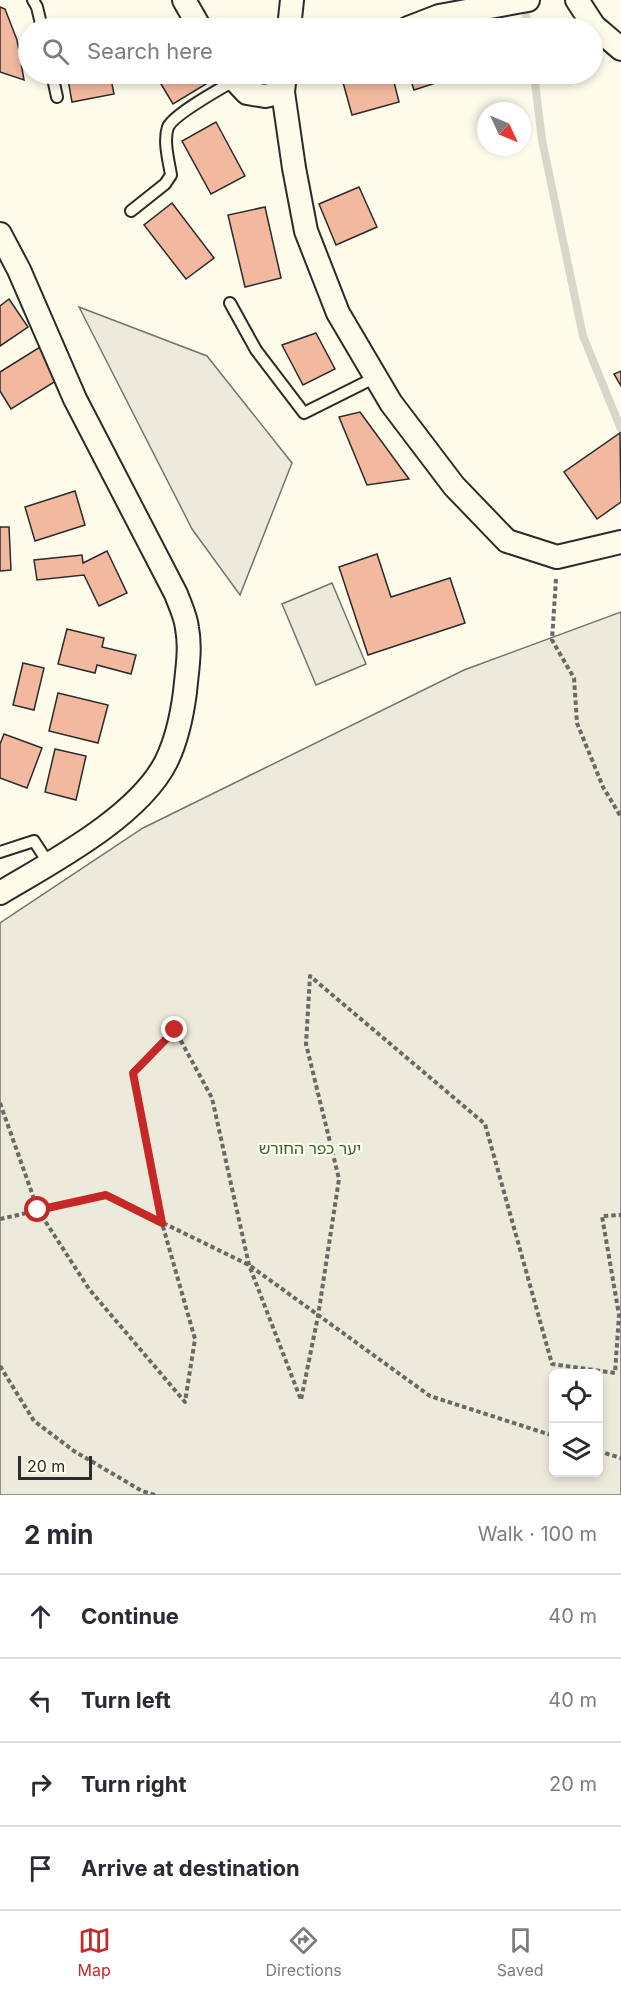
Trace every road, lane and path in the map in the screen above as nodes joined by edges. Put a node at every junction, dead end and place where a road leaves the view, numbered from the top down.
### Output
1 (33, 0) edge
2 (184, 0) edge
3 (292, 0) edge
4 (528, 0) edge
5 (577, 0) edge
6 (40, 18) edge
7 (194, 18) edge
8 (290, 18) edge
9 (434, 18) edge
10 (589, 18) edge
11 (603, 34) edge
12 (621, 49) edge
13 (54, 84) edge
14 (222, 84) edge
15 (239, 84) edge
16 (283, 84) edge
17 (284, 84) edge
18 (57, 97) dead end
19 (132, 211) dead end
20 (0, 234) edge
21 (230, 303) dead end
22 (376, 377) junction
23 (621, 542) edge
24 (557, 557) junction
25 (621, 817) edge
26 (0, 852) edge
27 (49, 864) junction
28 (0, 893) edge
29 (0, 1103) edge
30 (38, 1210) junction
31 (621, 1215) edge
32 (0, 1219) edge
33 (162, 1223) junction
34 (249, 1265) junction
35 (318, 1316) junction
36 (0, 1366) edge
37 (549, 1434) edge
38 (603, 1453) edge
39 (621, 1458) edge
40 (155, 1495) edge

1 - 6 lane
2 - 7 street
3 - 8 street
4 - 9 street
5 - 10 street
11 - 12 street
13 - 18 lane
14 - 19 lane
15 - 16 street
17 - 22 street
20 - 27 street
21 - 22 lane
22 - 24 street
23 - 24 street
24 - 25 path
26 - 27 lane
27 - 28 street
29 - 30 path
30 - 32 path
30 - 33 path
30 - 33 path
31 - 35 path
33 - 34 path
33 - 34 path
34 - 35 path
34 - 35 path
35 - 37 path
36 - 40 path
38 - 39 path

